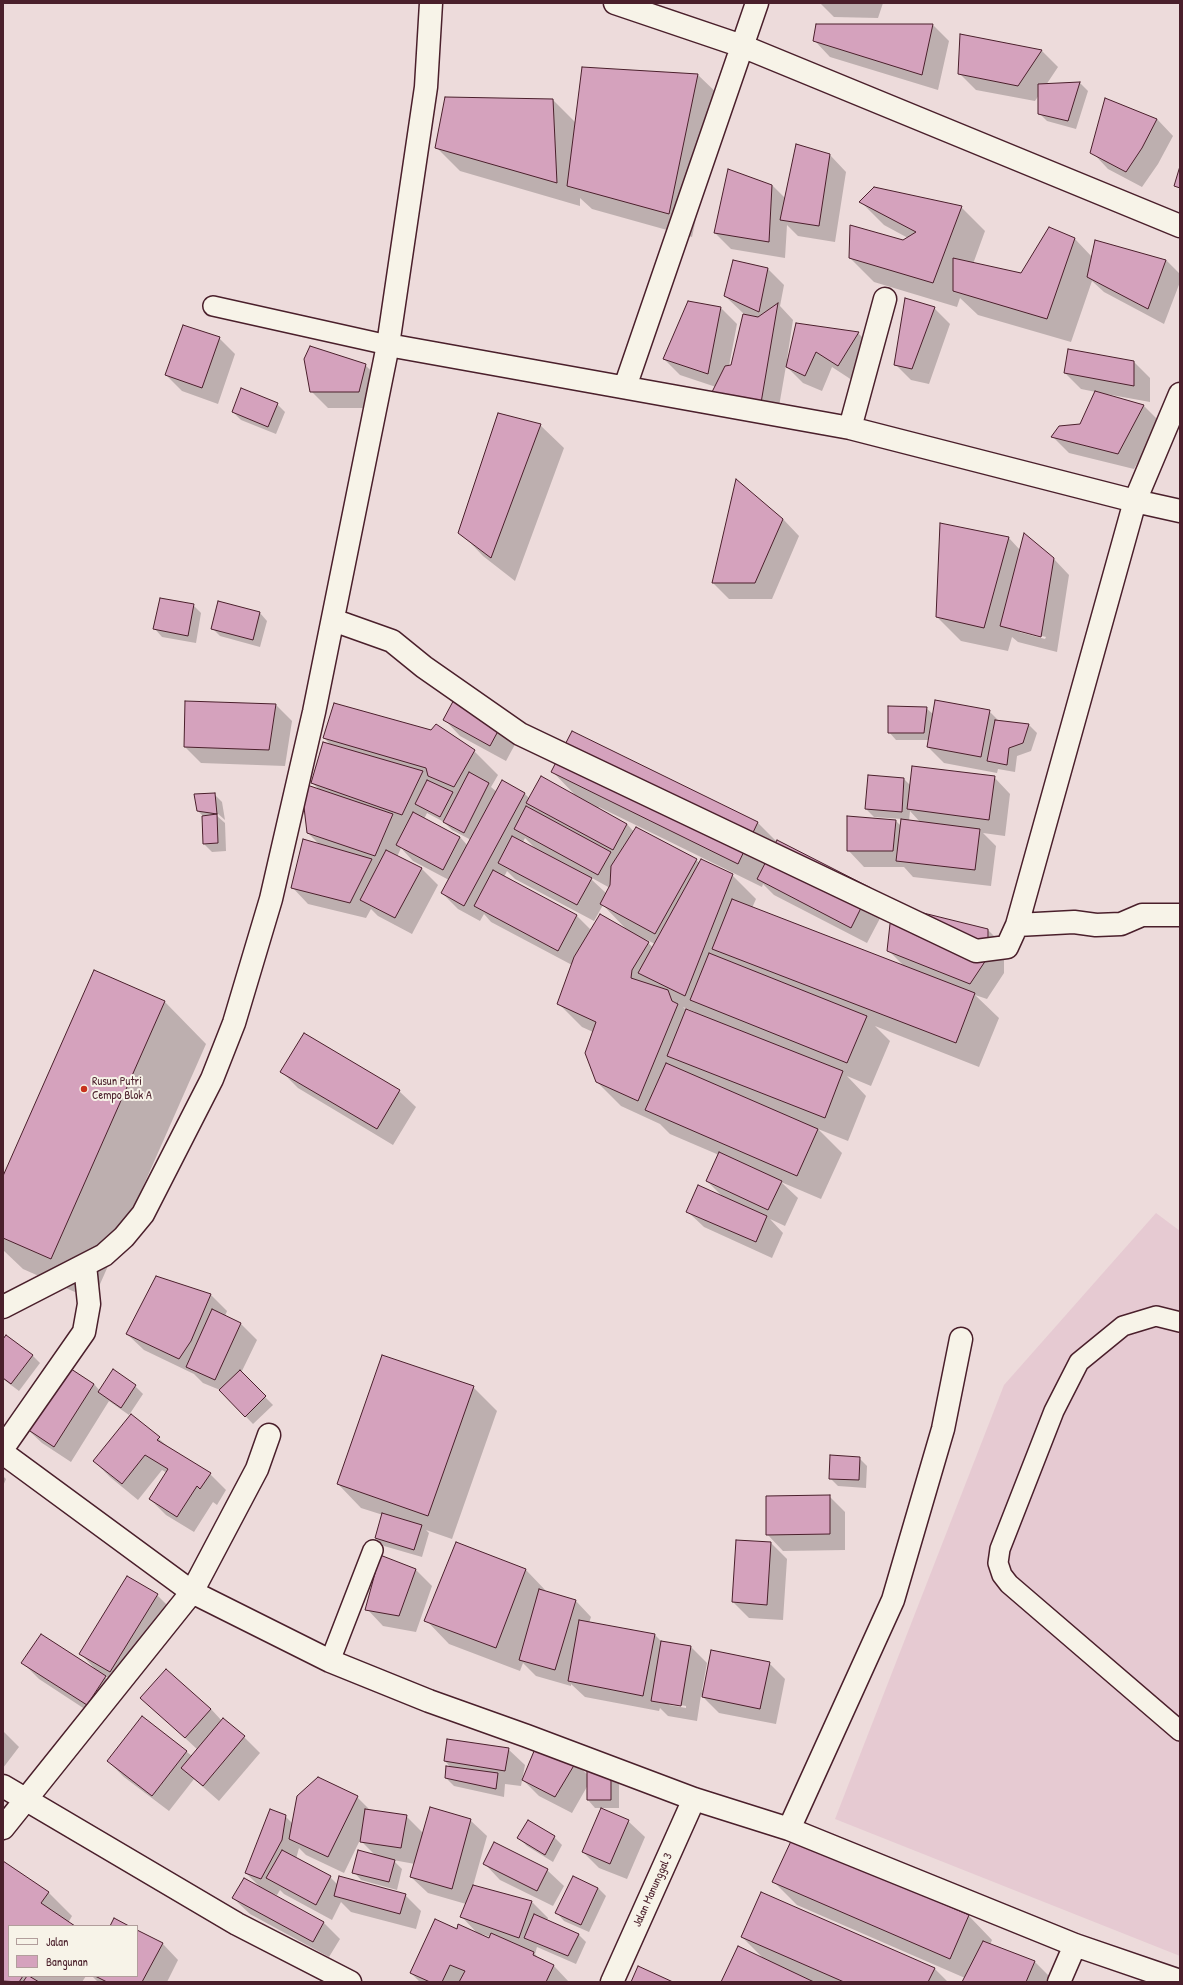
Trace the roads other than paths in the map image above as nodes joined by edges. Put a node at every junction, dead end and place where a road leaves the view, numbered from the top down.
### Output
1 (431, 3) edge
2 (616, 3) edge
3 (757, 3) edge
4 (742, 46) junction
5 (1180, 226) edge
6 (885, 299) dead end
7 (213, 306) dead end
8 (388, 345) junction
9 (624, 387) junction
10 (1180, 394) edge
11 (850, 428) junction
12 (1135, 502) junction
13 (1180, 511) edge
14 (333, 620) junction
15 (1180, 915) edge
16 (1017, 925) junction
17 (85, 1265) junction
18 (3, 1307) edge
19 (1180, 1322) edge
20 (961, 1339) dead end
21 (269, 1435) dead end
22 (3, 1448) edge
23 (3, 1453) edge
24 (373, 1550) dead end
25 (192, 1592) junction
26 (330, 1661) junction
27 (1180, 1731) edge
28 (3, 1786) edge
29 (694, 1799) junction
30 (26, 1800) junction
31 (3, 1828) edge
32 (790, 1829) junction
33 (1075, 1945) junction
34 (1180, 1981) edge
35 (350, 1982) edge
36 (612, 1982) edge
37 (1059, 1982) edge

1 - 8 street
2 - 4 street
3 - 4 street
4 - 5 street
4 - 9 street
6 - 11 street
7 - 8 lane
8 - 9 street
8 - 14 street
9 - 11 street
10 - 12 street
11 - 12 street
12 - 13 street
12 - 16 street
14 - 16 street
14 - 17 street
15 - 16 street
17 - 18 street
17 - 22 street
19 - 27 lane
20 - 32 street
21 - 25 street
23 - 25 street
24 - 26 lane
25 - 26 street
25 - 30 street
26 - 29 street
28 - 30 street
29 - 32 street
29 - 36 street, Jalan Manunggal 3
30 - 31 street
30 - 35 street
32 - 33 street
33 - 34 street
33 - 37 street

